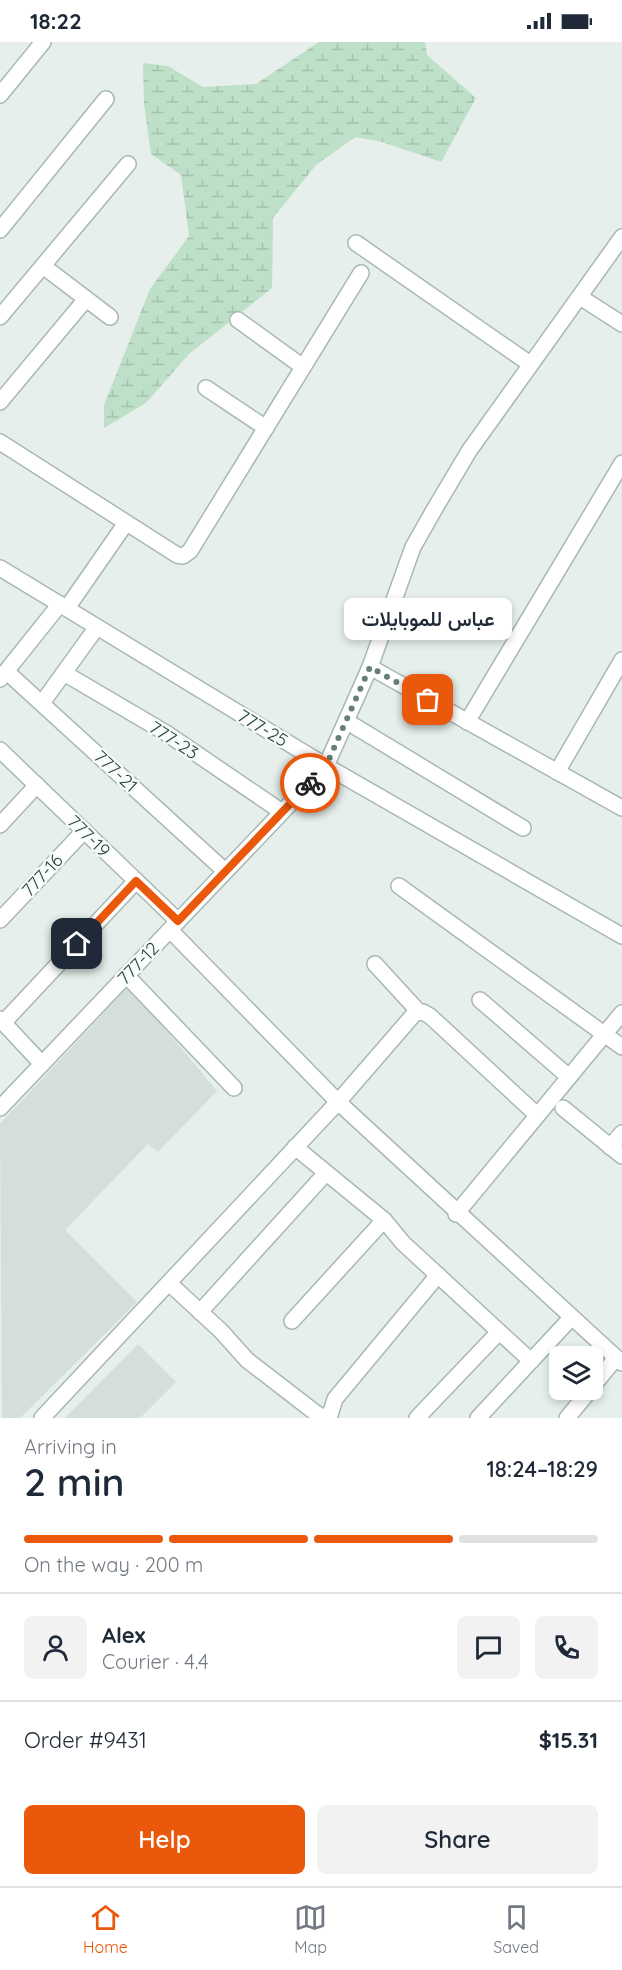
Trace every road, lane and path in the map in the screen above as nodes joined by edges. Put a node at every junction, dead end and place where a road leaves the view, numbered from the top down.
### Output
1 (43, 42) edge
2 (0, 95) edge
3 (106, 99) dead end
4 (128, 164) dead end
5 (0, 230) edge
6 (622, 237) edge
7 (356, 243) dead end
8 (43, 266) junction
9 (361, 273) dead end
10 (580, 297) junction
11 (86, 299) junction
12 (0, 317) edge
13 (110, 317) dead end
14 (238, 320) dead end
15 (622, 324) edge
16 (530, 364) junction
17 (303, 367) junction
18 (206, 387) dead end
19 (0, 402) edge
20 (266, 428) junction
21 (0, 442) edge
22 (622, 463) edge
23 (126, 523) junction
24 (0, 568) edge
25 (63, 606) junction
26 (97, 627) junction
27 (622, 660) edge
28 (370, 667) junction
29 (64, 673) junction
30 (3, 675) edge
31 (42, 703) junction
32 (346, 721) junction
33 (467, 722) junction
34 (0, 750) edge
35 (326, 766) junction
36 (557, 772) junction
37 (37, 785) junction
38 (622, 808) edge
39 (282, 812) junction
40 (0, 825) edge
41 (523, 828) dead end
42 (84, 831) junction
43 (225, 872) junction
44 (136, 881) junction
45 (399, 886) dead end
46 (0, 920) edge
47 (174, 926) junction
48 (622, 936) edge
49 (375, 964) dead end
50 (126, 975) junction
51 (480, 1000) dead end
52 (419, 1012) junction
53 (622, 1013) edge
54 (2, 1020) edge
55 (605, 1035) junction
56 (622, 1047) edge
57 (42, 1064) junction
58 (569, 1077) junction
59 (234, 1088) dead end
60 (338, 1102) junction
61 (0, 1108) edge
62 (563, 1108) dead end
63 (537, 1115) junction
64 (622, 1133) edge
65 (295, 1148) junction
66 (616, 1152) edge
67 (326, 1173) junction
68 (456, 1214) junction
69 (384, 1220) junction
70 (438, 1275) junction
71 (170, 1284) junction
72 (200, 1312) junction
73 (571, 1318) junction
74 (292, 1321) dead end
75 (499, 1332) junction
76 (531, 1361) junction
77 (619, 1361) edge
78 (603, 1377) edge
79 (582, 1400) edge
80 (42, 1418) edge
81 (327, 1418) edge
82 (417, 1418) edge
83 (478, 1418) edge
84 (567, 1418) edge

1 - 2 street
3 - 5 street
4 - 8 street
6 - 10 street, 777-12
7 - 16 street
8 - 11 street
8 - 12 street
9 - 17 street
10 - 15 street
10 - 16 street, 777-12
11 - 13 street
11 - 19 street
14 - 17 street
16 - 28 street, 777-12
17 - 20 street
18 - 20 street
20 - 23 street
21 - 23 street
22 - 33 street
23 - 25 street
24 - 25 street, 777-25
25 - 26 street, 777-25
25 - 30 street
26 - 29 street
26 - 35 street, 777-25
27 - 36 street
28 - 32 street, 777-12
28 - 33 street
29 - 31 street
29 - 39 street, 777-23
30 - 31 street, 777-21
31 - 43 street, 777-21
32 - 35 street, 777-12
32 - 41 street
33 - 36 street
34 - 37 street, 777-19
35 - 39 street, 777-12
35 - 48 street, 777-25
36 - 38 street
37 - 40 street
37 - 42 street, 777-19
39 - 43 street, 777-12
42 - 44 street, 777-19
42 - 46 street, 777-16
43 - 47 street, 777-12
44 - 47 street, 777-19
44 - 54 street
45 - 55 street
47 - 50 street, 777-12
47 - 60 street, 777-19
49 - 52 street
50 - 57 street, 777-12
50 - 59 street
51 - 58 street
52 - 60 street
52 - 63 street
53 - 55 street
54 - 57 street
55 - 56 street
55 - 58 street
57 - 61 street, 777-12
58 - 63 street
60 - 65 street
60 - 68 street, 777-19
62 - 66 street
63 - 68 street
64 - 66 street
65 - 67 street
65 - 71 street
67 - 69 street
67 - 72 street
68 - 73 street, 777-19
69 - 70 street
69 - 74 street
70 - 75 street
70 - 81 street
71 - 72 street
71 - 80 street
72 - 81 street
73 - 76 street
73 - 77 street, 777-19
75 - 76 street
75 - 82 street
76 - 83 street
77 - 78 street
79 - 84 street

